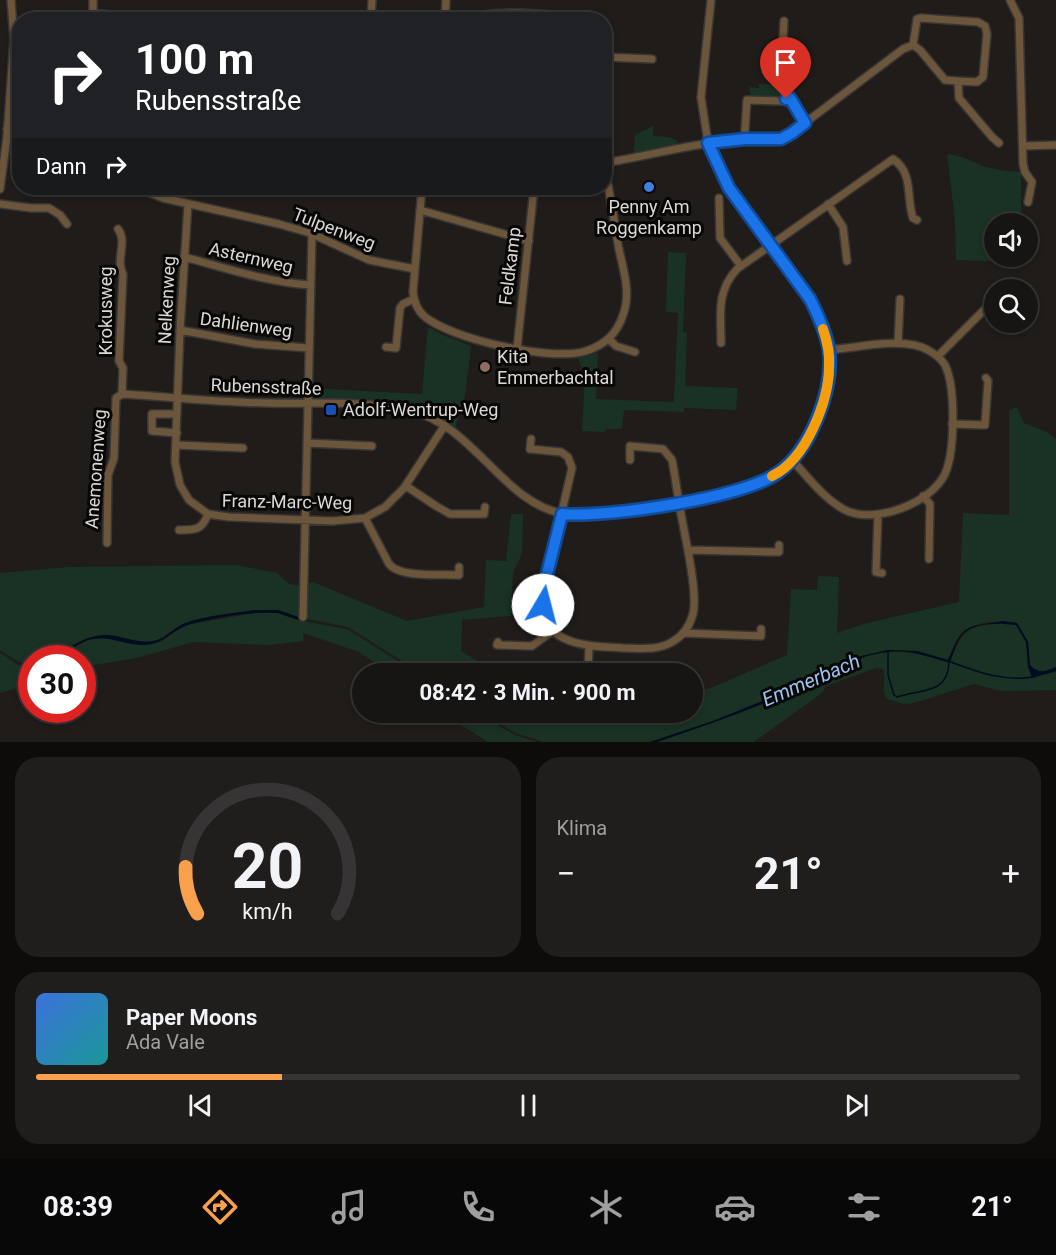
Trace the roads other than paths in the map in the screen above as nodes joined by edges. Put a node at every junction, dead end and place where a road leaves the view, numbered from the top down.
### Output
1 (711, 0) edge
2 (1010, 0) edge
3 (784, 21) dead end
4 (913, 45) junction
5 (612, 57) edge
6 (652, 59) dead end
7 (12, 65) edge
8 (958, 81) junction
9 (790, 98) junction
10 (805, 123) junction
11 (7, 129) junction
12 (745, 130) dead end
13 (12, 131) edge
14 (708, 143) junction
15 (999, 143) dead end
16 (1056, 145) edge
17 (1023, 146) junction
18 (612, 162) edge
19 (1, 166) edge
20 (0, 189) edge
21 (156, 195) edge
22 (421, 195) edge
23 (533, 195) edge
24 (611, 195) edge
25 (719, 198) dead end
26 (1028, 202) dead end
27 (0, 204) edge
28 (188, 204) junction
29 (828, 204) junction
30 (420, 210) junction
31 (917, 220) dead end
32 (67, 224) dead end
33 (118, 229) dead end
34 (312, 234) junction
35 (528, 241) junction
36 (771, 246) junction
37 (184, 257) junction
38 (847, 261) dead end
39 (741, 266) junction
40 (415, 269) junction
41 (310, 285) junction
42 (414, 299) junction
43 (900, 299) dead end
44 (984, 310) edge
45 (180, 330) junction
46 (610, 340) junction
47 (721, 343) dead end
48 (898, 344) junction
49 (386, 347) dead end
50 (309, 348) junction
51 (517, 349) junction
52 (829, 350) junction
53 (635, 351) dead end
54 (938, 356) junction
55 (986, 378) dead end
56 (119, 396) junction
57 (178, 398) junction
58 (308, 404) junction
59 (177, 414) junction
60 (952, 424) junction
61 (445, 425) junction
62 (177, 433) junction
63 (531, 439) dead end
64 (307, 444) junction
65 (176, 445) junction
66 (372, 446) dead end
67 (243, 447) dead end
68 (630, 460) dead end
69 (792, 460) junction
70 (406, 486) junction
71 (923, 496) junction
72 (680, 502) junction
73 (485, 507) dead end
74 (208, 514) junction
75 (562, 514) junction
76 (878, 514) junction
77 (365, 518) junction
78 (306, 520) junction
79 (179, 530) dead end
80 (106, 543) dead end
81 (779, 545) dead end
82 (688, 550) junction
83 (929, 559) dead end
84 (459, 567) dead end
85 (882, 573) dead end
86 (303, 617) dead end
87 (761, 629) dead end
88 (554, 630) junction
89 (683, 633) junction
90 (498, 642) dead end
91 (589, 646) junction
92 (588, 663) edge

1 - 14 street, Rubensstraße
2 - 17 street
3 - 9 street
4 - 8 street
4 - 8 street
4 - 10 street
5 - 6 street
7 - 11 street
8 - 15 street
9 - 10 street
9 - 12 street
10 - 14 street
11 - 13 street
11 - 19 street
14 - 18 street
14 - 36 street, Rubensstraße
16 - 17 street
17 - 26 street
19 - 20 street
21 - 28 street, Tulpenweg
22 - 30 street
23 - 35 street, Feldkamp
24 - 46 street
25 - 39 street
27 - 32 street
28 - 34 street, Tulpenweg
28 - 37 street, Nelkenweg
29 - 31 street
29 - 36 street
29 - 38 street
30 - 35 street
30 - 40 street
33 - 56 street, Krokusweg
34 - 40 street, Tulpenweg
34 - 41 street
35 - 51 street, Feldkamp
36 - 39 street
36 - 52 street, Rubensstraße
37 - 41 street, Asternweg
37 - 45 street, Nelkenweg
39 - 47 street
40 - 42 street
41 - 50 street
42 - 49 street
42 - 51 street
43 - 48 street
44 - 54 street
45 - 50 street, Dahlienweg
45 - 57 street, Nelkenweg
46 - 51 street
46 - 53 street
48 - 52 street
48 - 54 street
50 - 58 street
52 - 69 street, Rubensstraße
54 - 60 street
55 - 60 street
56 - 57 street, Rubensstraße
56 - 80 street, Anemonenweg
57 - 58 street, Rubensstraße
57 - 59 street, Franz-Marc-Weg
58 - 61 street, Rubensstraße
58 - 64 street
59 - 62 street, Franz-Marc-Weg
59 - 62 street
60 - 71 street
61 - 70 street, Franz-Marc-Weg
61 - 75 street, Rubensstraße
62 - 65 street, Franz-Marc-Weg
63 - 75 street
64 - 66 street
64 - 78 street
65 - 67 street
65 - 74 street, Franz-Marc-Weg
68 - 72 street
69 - 72 street, Rubensstraße
69 - 76 street
70 - 73 street
70 - 77 street, Franz-Marc-Weg
71 - 76 street
71 - 83 street
72 - 75 street, Rubensstraße
72 - 82 street
74 - 78 street, Franz-Marc-Weg
74 - 79 street, Franz-Marc-Weg
75 - 88 street
76 - 85 street
77 - 78 street, Franz-Marc-Weg
77 - 84 street, Franz-Marc-Weg
78 - 86 street
81 - 82 street
82 - 89 street
87 - 89 street
88 - 90 street
88 - 91 street
89 - 91 street
91 - 92 street

